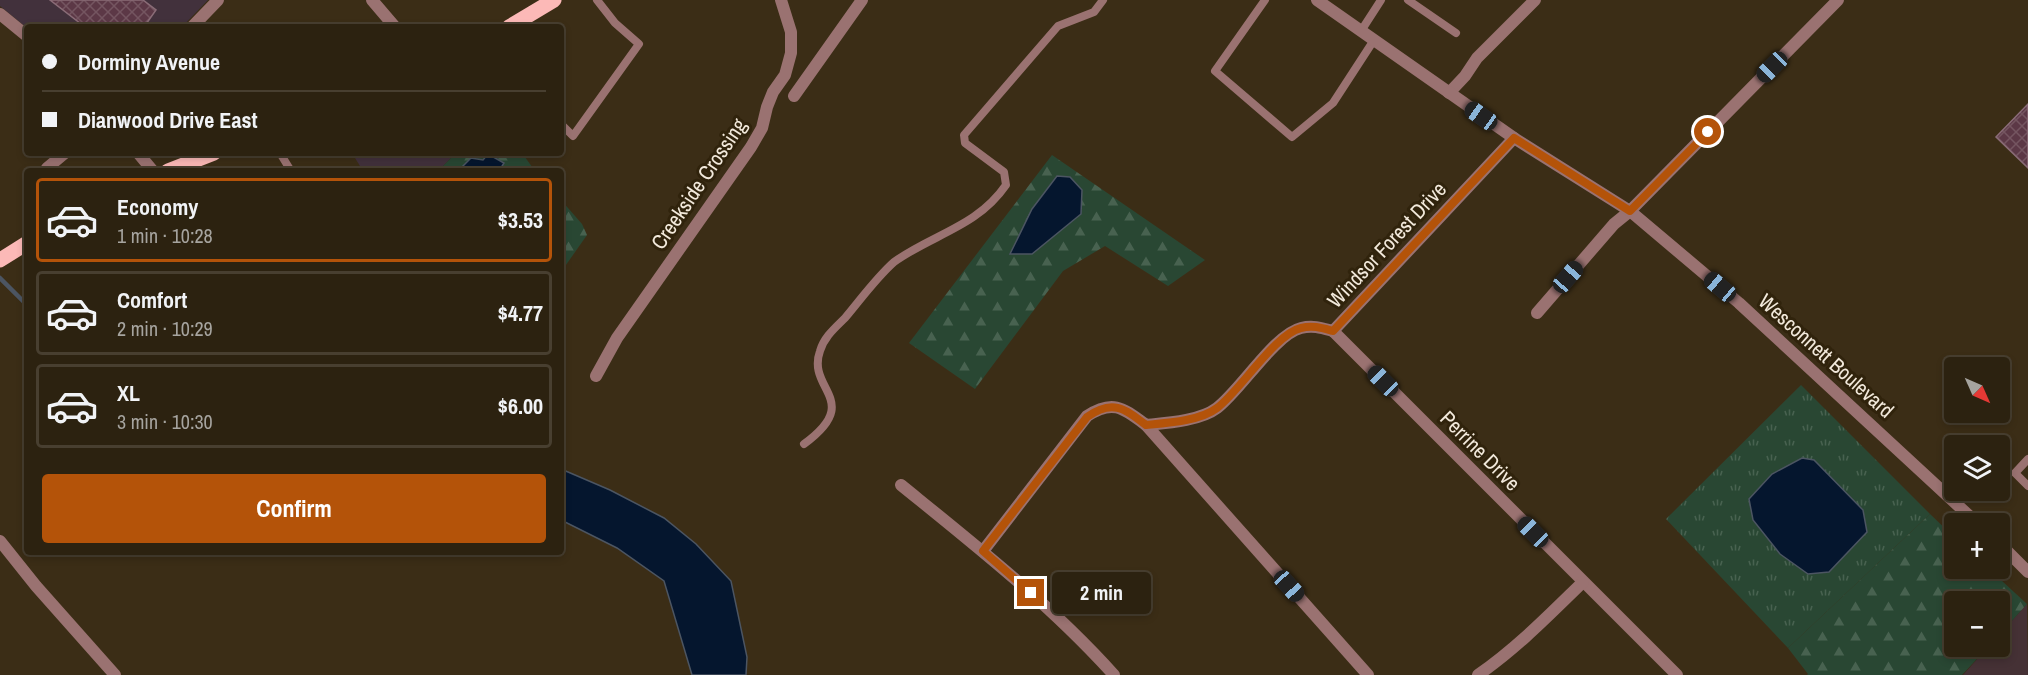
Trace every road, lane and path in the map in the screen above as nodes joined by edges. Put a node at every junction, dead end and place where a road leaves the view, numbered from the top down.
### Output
1 (219, 0) edge
2 (372, 0) edge
3 (554, 0) edge
4 (597, 0) edge
5 (782, 0) edge
6 (862, 0) edge
7 (1103, 0) edge
8 (1265, 0) edge
9 (1317, 0) edge
10 (1381, 0) edge
11 (1408, 0) edge
12 (1535, 0) edge
13 (1838, 0) edge
14 (0, 14) edge
15 (195, 24) edge
16 (392, 24) edge
17 (513, 24) edge
18 (1361, 31) junction
19 (1456, 33) dead end
20 (24, 34) edge
21 (1374, 40) junction
22 (1449, 93) junction
23 (794, 96) dead end
24 (564, 127) edge
25 (1514, 138) junction
26 (61, 156) edge
27 (140, 156) edge
28 (206, 156) edge
29 (47, 168) dead end
30 (150, 168) edge
31 (176, 168) edge
32 (1630, 211) junction
33 (24, 245) edge
34 (0, 260) edge
35 (1537, 313) dead end
36 (1333, 331) junction
37 (596, 376) dead end
38 (1146, 425) junction
39 (804, 444) dead end
40 (2028, 459) edge
41 (901, 485) dead end
42 (2028, 486) edge
43 (1966, 513) edge
44 (0, 541) edge
45 (983, 551) junction
46 (2010, 554) edge
47 (2028, 572) edge
48 (1582, 582) junction
49 (115, 675) edge
50 (1114, 675) edge
51 (1368, 675) edge
52 (1478, 675) edge
53 (1677, 675) edge

1 - 15 street
2 - 16 street
3 - 17 main road
4 - 24 lane
5 - 37 street, Creekside Crossing
6 - 23 street
7 - 39 lane
8 - 21 lane
9 - 18 street, Wesconnett Boulevard
10 - 18 lane
11 - 19 lane
12 - 22 street
13 - 32 street
14 - 20 street
18 - 21 street, Wesconnett Boulevard
21 - 22 street, Wesconnett Boulevard
22 - 25 street, Wesconnett Boulevard
25 - 32 street, Wesconnett Boulevard
25 - 36 street, Windsor Forest Drive
26 - 29 street
27 - 30 street
28 - 31 main road
32 - 35 street
32 - 43 street, Wesconnett Boulevard
33 - 34 main road
36 - 38 street, Windsor Forest Drive
36 - 48 street, Perrine Drive
38 - 45 street
38 - 51 street
40 - 42 lane
41 - 45 street
44 - 49 street
45 - 50 street
46 - 47 street
48 - 52 street
48 - 53 street, Perrine Drive

